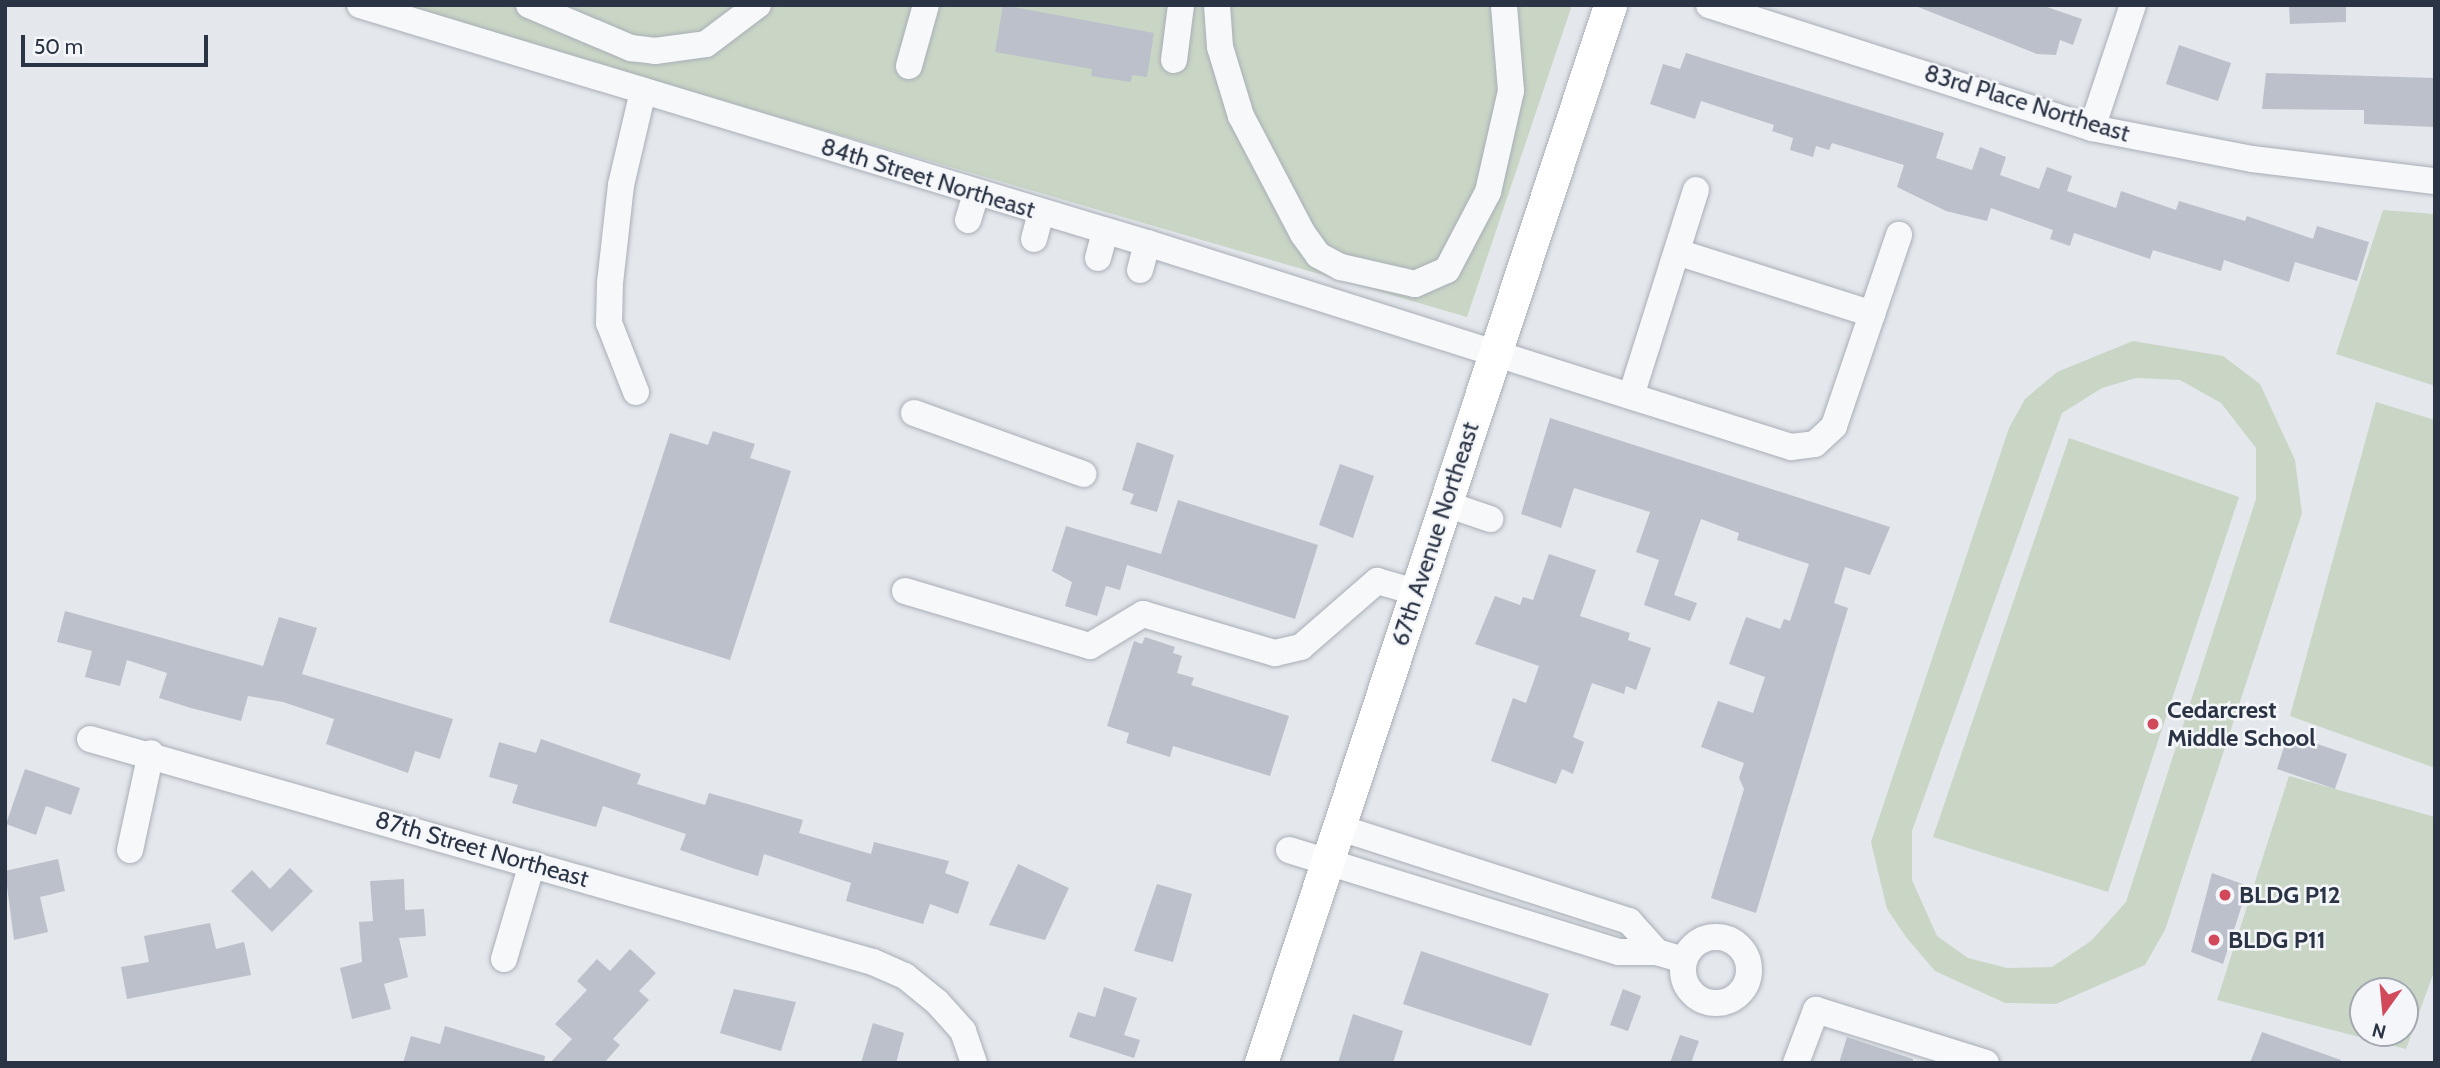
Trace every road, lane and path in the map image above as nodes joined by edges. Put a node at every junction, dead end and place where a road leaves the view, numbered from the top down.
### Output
1 (360, 5) edge
2 (529, 5) edge
3 (758, 5) edge
4 (926, 5) edge
5 (1181, 5) edge
6 (1217, 5) edge
7 (1504, 5) edge
8 (1610, 5) edge
9 (1709, 5) edge
10 (2133, 5) edge
11 (1174, 60) dead end
12 (909, 66) dead end
13 (643, 91) junction
14 (2092, 128) junction
15 (2435, 181) edge
16 (1696, 190) dead end
17 (976, 192) junction
18 (1041, 213) junction
19 (968, 220) dead end
20 (1115, 229) junction
21 (1899, 235) dead end
22 (1034, 239) dead end
23 (1147, 243) junction
24 (1677, 251) junction
25 (1098, 258) dead end
26 (1140, 270) dead end
27 (1872, 314) junction
28 (1496, 352) junction
29 (636, 392) dead end
30 (1631, 396) junction
31 (914, 413) dead end
32 (1083, 474) dead end
33 (1443, 503) junction
34 (1490, 519) dead end
35 (905, 590) dead end
36 (1416, 592) junction
37 (90, 739) dead end
38 (152, 753) junction
39 (1338, 827) junction
40 (130, 850) dead end
41 (1289, 850) dead end
42 (1327, 861) junction
43 (532, 864) junction
44 (1629, 921) junction
45 (1619, 951) junction
46 (1657, 951) junction
47 (504, 959) dead end
48 (1684, 960) dead end
49 (974, 1063) edge
50 (1261, 1063) edge
51 (1796, 1063) edge
52 (1986, 1063) edge

1 - 13 street, 84th Street Northeast
2 - 3 street
4 - 12 street
5 - 11 street
6 - 7 street
8 - 28 main road, 67th Avenue Northeast
9 - 14 street, 83rd Place Northeast
10 - 14 street
13 - 17 street, 84th Street Northeast
13 - 29 street
14 - 15 street, 83rd Place Northeast
16 - 24 street
17 - 18 street, 84th Street Northeast
17 - 19 street
18 - 20 street, 84th Street Northeast
18 - 22 street
20 - 23 street, 84th Street Northeast
20 - 25 street
21 - 27 street, 84th Street Northeast
23 - 26 street
23 - 28 street, 84th Street Northeast
24 - 27 street
24 - 30 street
27 - 30 street, 84th Street Northeast
28 - 30 street, 84th Street Northeast
28 - 33 main road, 67th Avenue Northeast
31 - 32 street
33 - 34 street
33 - 36 main road, 67th Avenue Northeast
35 - 36 street
36 - 39 main road, 67th Avenue Northeast
37 - 38 street, 87th Street Northeast
38 - 40 street
38 - 43 street, 87th Street Northeast
39 - 42 main road, 67th Avenue Northeast
39 - 44 street
41 - 42 street
42 - 45 street
42 - 50 main road, 67th Avenue Northeast
43 - 47 street
43 - 49 street, 87th Street Northeast
44 - 45 street
44 - 46 street
45 - 46 street
46 - 48 street
51 - 52 street

